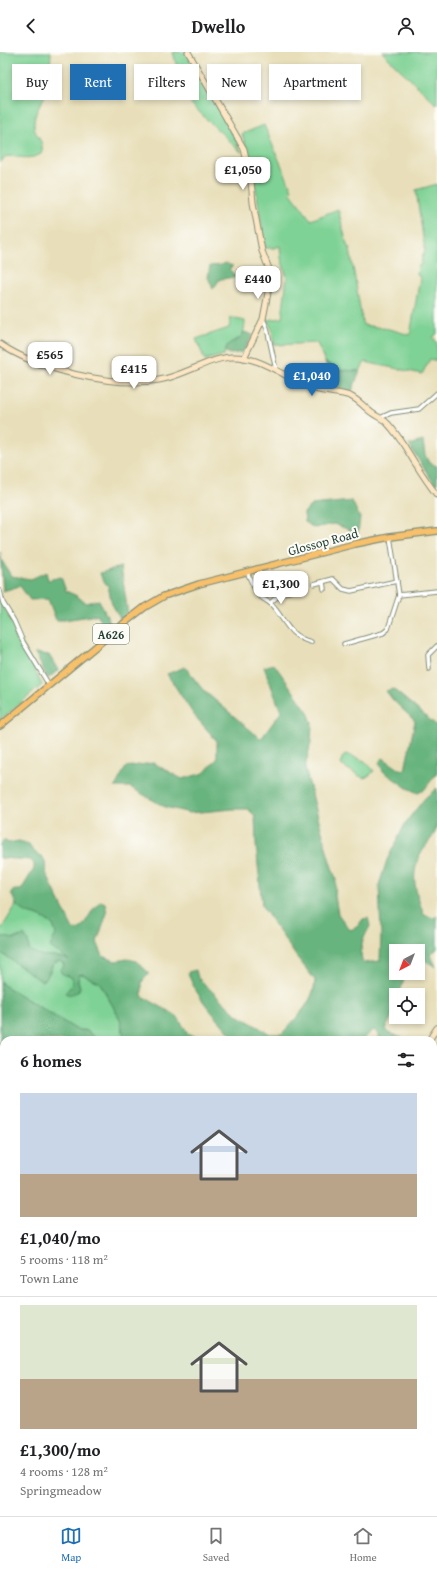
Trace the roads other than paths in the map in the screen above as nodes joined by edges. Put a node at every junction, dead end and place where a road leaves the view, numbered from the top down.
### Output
1 (188, 52) edge
2 (263, 319) junction
3 (0, 345) edge
4 (244, 358) junction
5 (276, 371) junction
6 (437, 393) edge
7 (380, 418) junction
8 (437, 495) edge
9 (437, 531) edge
10 (390, 537) junction
11 (247, 572) junction
12 (397, 581) junction
13 (323, 582) junction
14 (314, 584) dead end
15 (324, 589) dead end
16 (0, 591) edge
17 (437, 591) edge
18 (289, 592) dead end
19 (398, 595) junction
20 (270, 603) junction
21 (311, 642) dead end
22 (344, 644) dead end
23 (437, 646) edge
24 (429, 669) dead end
25 (49, 685) junction
26 (0, 726) edge

1 - 2 street
2 - 4 street
2 - 5 street
3 - 4 street
4 - 5 street
5 - 7 street
6 - 7 street
7 - 8 street
9 - 10 main road, Glossop Road / A626
10 - 11 main road, Glossop Road / A626
10 - 12 street
11 - 20 street
11 - 25 main road, Glossop Road / A626
12 - 13 street
12 - 19 street
13 - 14 street
13 - 15 street
16 - 25 street
17 - 19 street
18 - 20 street
19 - 22 street
20 - 21 street
23 - 24 street
25 - 26 main road, Glossop Road / A626

